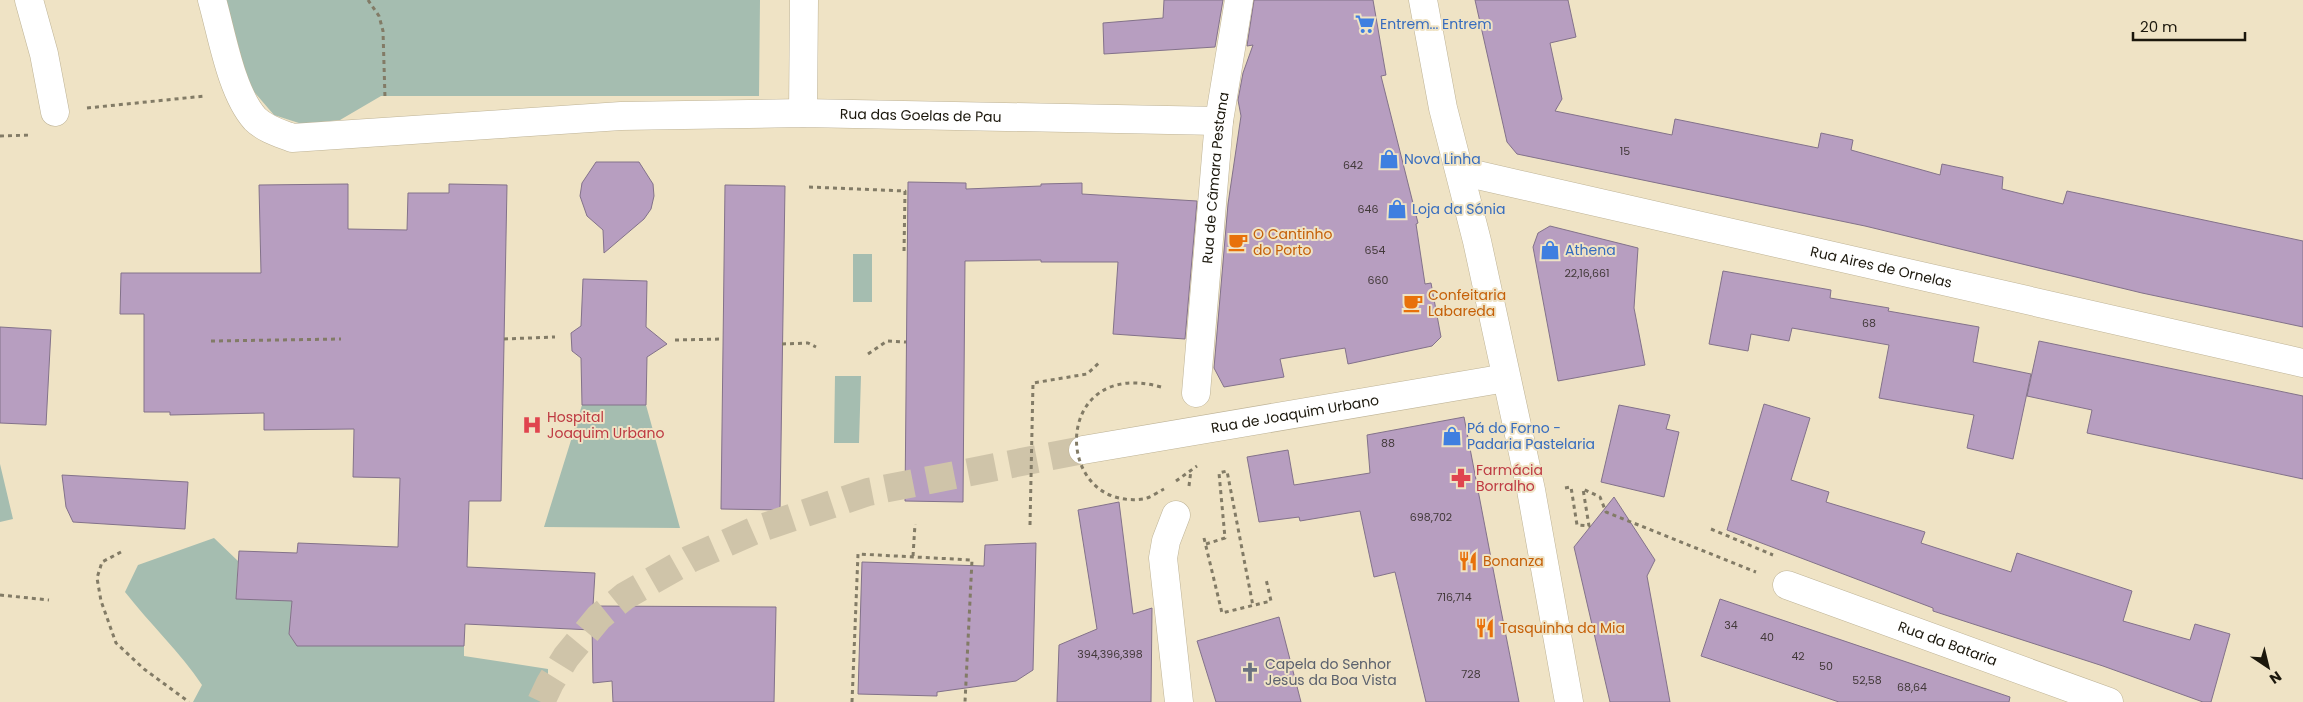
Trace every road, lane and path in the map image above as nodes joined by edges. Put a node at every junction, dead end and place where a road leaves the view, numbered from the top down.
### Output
1 (29, 0) edge
2 (212, 0) edge
3 (368, 0) edge
4 (804, 0) edge
5 (1238, 0) edge
6 (1423, 0) edge
7 (238, 93) junction
8 (55, 112) joint
9 (803, 113) junction
10 (1219, 121) junction
11 (386, 131) junction
12 (0, 136) edge
13 (27, 136) dead end
14 (1460, 171) junction
15 (810, 188) dead end
16 (904, 252) dead end
17 (555, 337) dead end
18 (341, 339) dead end
19 (504, 339) dead end
20 (723, 339) dead end
21 (675, 340) dead end
22 (211, 341) dead end
23 (906, 342) dead end
24 (782, 344) dead end
25 (816, 347) dead end
26 (868, 354) dead end
27 (1101, 361) dead end
28 (2303, 362) edge
29 (1506, 378) junction
30 (1161, 387) dead end
31 (1196, 393) dead end
32 (1084, 450) tunnel mouth
33 (1571, 487) dead end
34 (1164, 489) dead end
35 (1176, 514) dead end
36 (915, 524) dead end
37 (1030, 525) dead end
38 (1206, 544) dead end
39 (1207, 550) dead end
40 (121, 552) dead end
41 (913, 556) junction
42 (1754, 571) dead end
43 (1266, 580) dead end
44 (1787, 585) dead end
45 (0, 595) edge
46 (49, 600) dead end
47 (1254, 606) junction
48 (189, 702) edge
49 (852, 702) edge
50 (965, 702) edge
51 (1179, 702) edge
52 (1569, 702) edge
53 (2109, 702) edge

1 - 8 street
2 - 7 street, Rua das Goelas de Pau
3 - 11 path
4 - 9 street
5 - 10 street, Rua de Câmara Pestana
6 - 14 street
7 - 8 path
7 - 11 street, Rua das Goelas de Pau
9 - 10 street, Rua das Goelas de Pau
9 - 11 street, Rua das Goelas de Pau
10 - 31 street, Rua de Câmara Pestana
12 - 13 path
14 - 28 street, Rua Aires de Ornelas
14 - 29 street
15 - 16 path
17 - 19 path
18 - 22 path
20 - 21 path
23 - 26 path
24 - 25 path
27 - 37 path
29 - 32 street, Rua de Joaquim Urbano
29 - 52 street
30 - 34 path, bridge
33 - 42 path
35 - 51 street
36 - 41 path
38 - 47 path
39 - 47 path
40 - 48 path
41 - 49 path
41 - 50 path
43 - 47 path
44 - 53 street, Rua da Bataria
45 - 46 path

